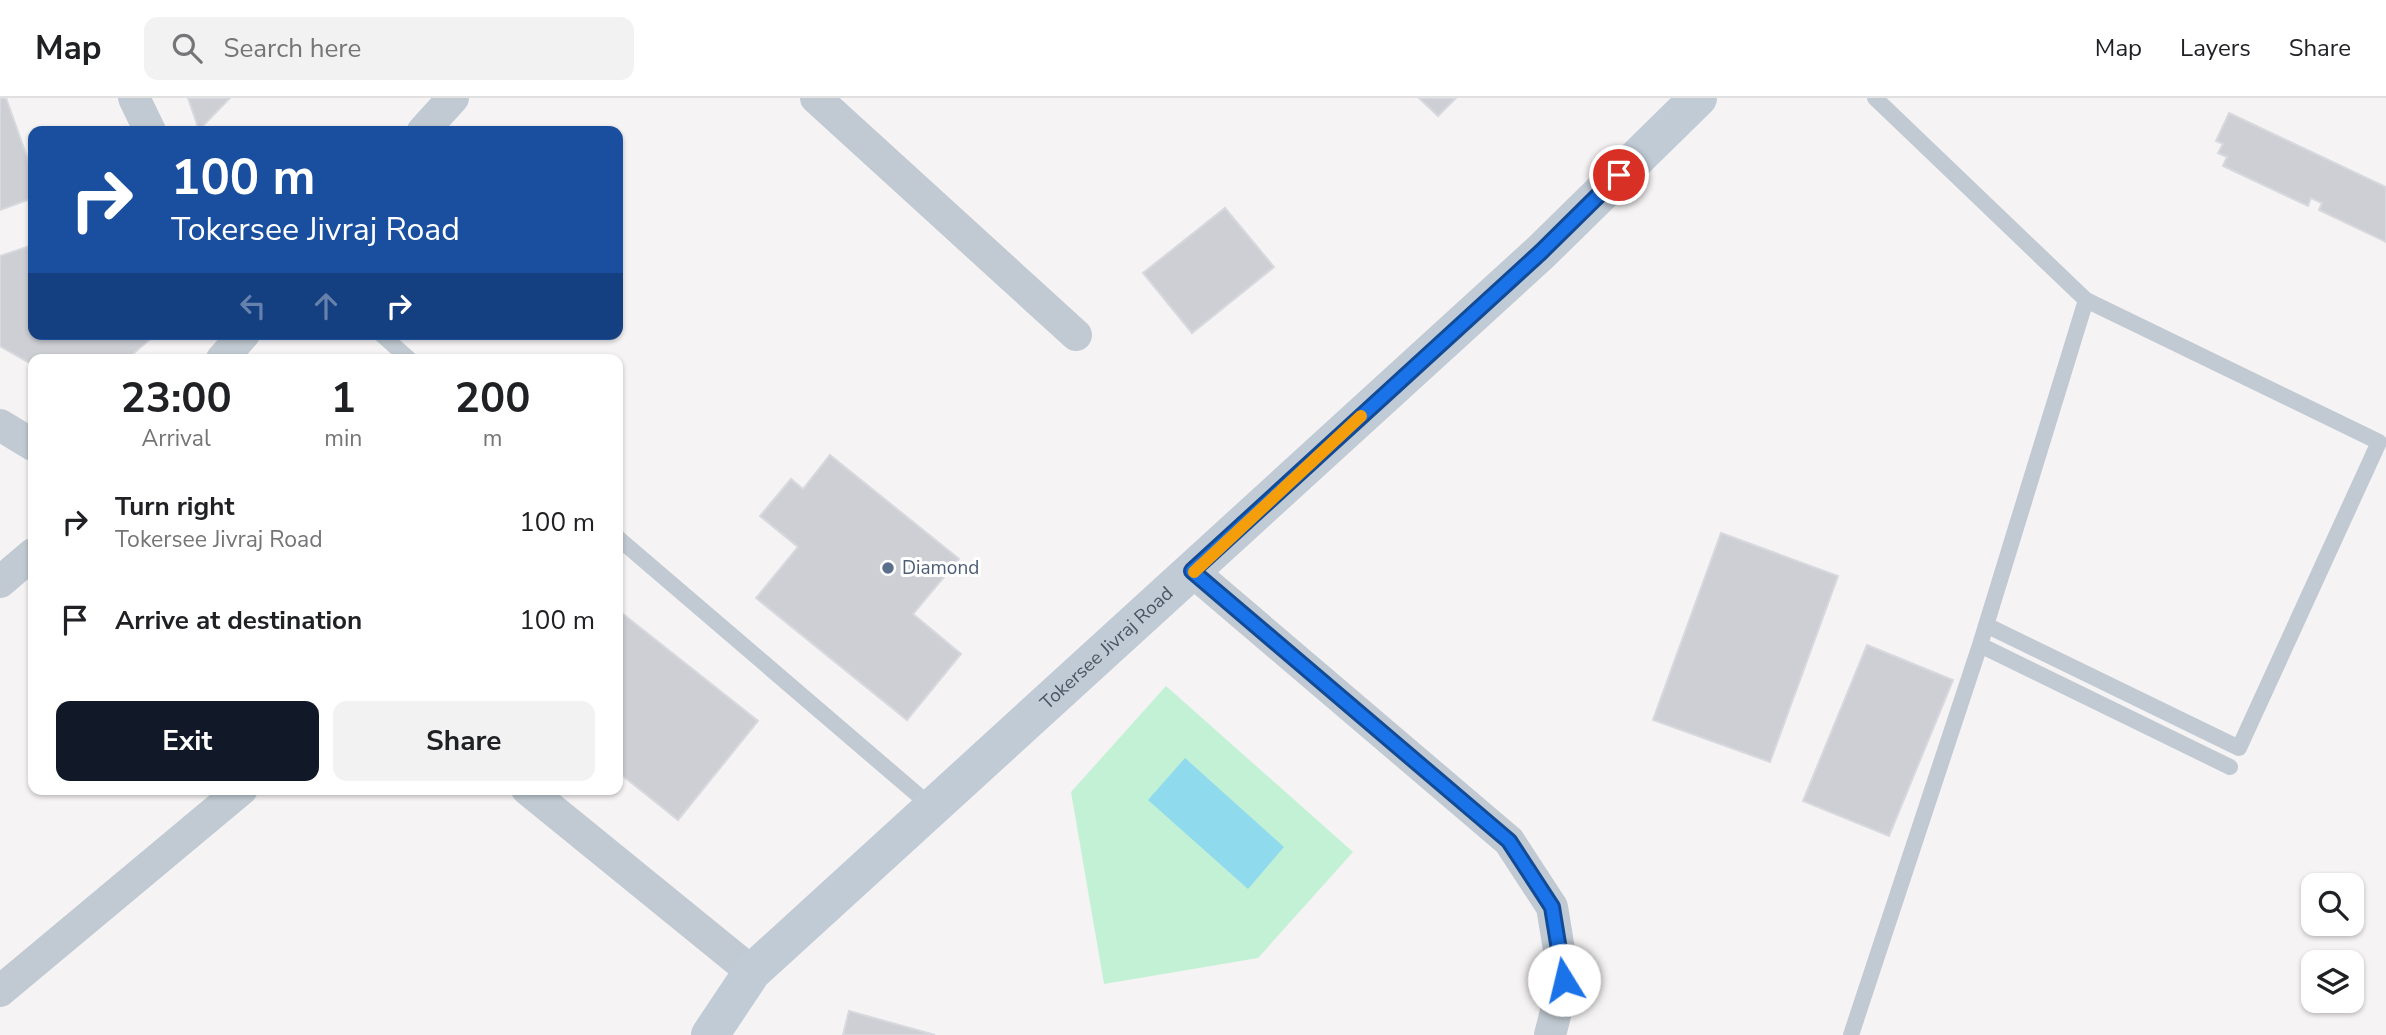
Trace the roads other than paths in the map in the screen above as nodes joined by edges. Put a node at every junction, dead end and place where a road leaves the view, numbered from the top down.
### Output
1 (134, 98) edge
2 (453, 98) edge
3 (816, 98) edge
4 (1698, 98) edge
5 (1875, 98) edge
6 (148, 126) edge
7 (428, 126) edge
8 (2086, 300) junction
9 (1076, 335) dead end
10 (239, 340) edge
11 (387, 340) edge
12 (226, 354) edge
13 (403, 354) edge
14 (0, 425) edge
15 (28, 441) edge
16 (623, 542) edge
17 (28, 558) edge
18 (1192, 571) junction
19 (0, 582) edge
20 (1986, 625) junction
21 (1980, 645) junction
22 (2230, 767) dead end
23 (235, 795) edge
24 (534, 795) edge
25 (932, 807) junction
26 (752, 972) junction
27 (0, 991) edge
28 (710, 1035) edge
29 (1550, 1035) edge
30 (1851, 1035) edge

1 - 6 street
2 - 7 street
3 - 9 street
4 - 18 street, Tokersee Jivraj Road
5 - 8 lane
8 - 20 lane
8 - 20 lane
10 - 12 street
11 - 13 lane
14 - 15 street
16 - 25 lane
17 - 19 street
18 - 25 street, Tokersee Jivraj Road
18 - 29 street
20 - 21 lane
21 - 22 lane
21 - 30 lane
23 - 27 street
24 - 26 street
25 - 26 street, Tokersee Jivraj Road
26 - 28 street, Tokersee Jivraj Road

